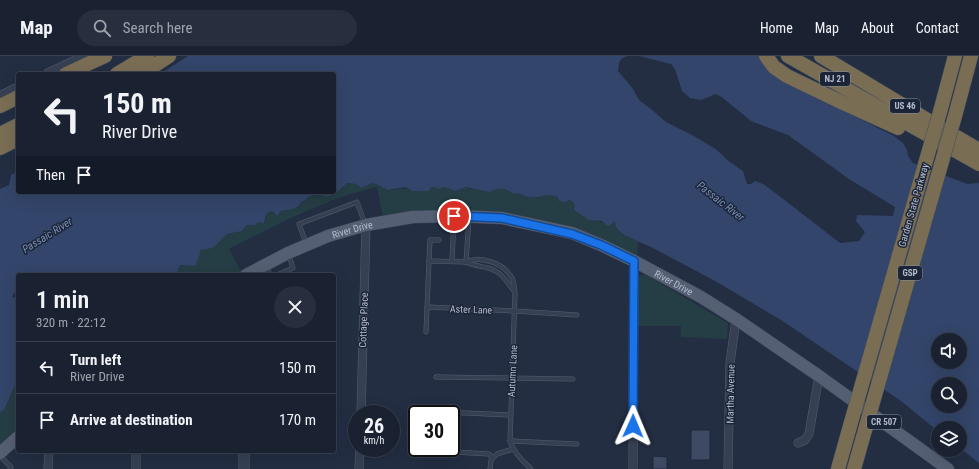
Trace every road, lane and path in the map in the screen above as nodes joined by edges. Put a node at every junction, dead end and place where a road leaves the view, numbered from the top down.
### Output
1 (86, 56) edge
2 (105, 56) edge
3 (147, 56) edge
4 (169, 56) edge
5 (766, 56) edge
6 (788, 56) edge
7 (800, 56) edge
8 (821, 56) edge
9 (956, 56) edge
10 (971, 56) edge
11 (52, 72) edge
12 (70, 72) edge
13 (120, 72) edge
14 (144, 72) edge
15 (16, 89) edge
16 (0, 97) edge
17 (16, 98) edge
18 (869, 102) junction
19 (0, 106) edge
20 (16, 126) edge
21 (0, 134) edge
22 (926, 134) junction
23 (979, 138) edge
24 (16, 140) edge
25 (963, 141) junction
26 (0, 148) edge
27 (979, 150) edge
28 (979, 164) edge
29 (454, 216) junction
30 (470, 217) junction
31 (366, 225) junction
32 (439, 240) dead end
33 (307, 245) junction
34 (288, 253) junction
35 (452, 260) junction
36 (429, 261) junction
37 (634, 261) junction
38 (466, 262) junction
39 (268, 270) edge
40 (253, 273) edge
41 (282, 273) edge
42 (515, 292) junction
43 (427, 307) junction
44 (515, 311) junction
45 (576, 315) dead end
46 (736, 318) junction
47 (426, 332) dead end
48 (819, 376) junction
49 (436, 377) dead end
50 (511, 378) junction
51 (573, 379) dead end
52 (361, 405) edge
53 (460, 413) edge
54 (510, 414) junction
55 (16, 439) edge
56 (510, 441) junction
57 (798, 443) dead end
58 (578, 444) dead end
59 (513, 449) junction
60 (460, 452) edge
61 (49, 453) edge
62 (136, 453) edge
63 (244, 453) edge
64 (0, 455) edge
65 (360, 457) edge
66 (493, 458) junction
67 (10, 469) edge
68 (48, 469) edge
69 (136, 469) edge
70 (244, 469) edge
71 (359, 469) edge
72 (490, 469) edge
73 (531, 469) edge
74 (632, 469) edge
75 (728, 469) edge
76 (838, 469) edge
77 (854, 469) edge
78 (948, 469) edge

1 - 11 street
2 - 12 highway
3 - 13 highway
4 - 14 highway
5 - 22 highway
6 - 18 highway, US 46
7 - 18 highway, NJ 21
8 - 25 highway, US 46
9 - 76 highway, Garden State Parkway / GSP, bridge
10 - 77 highway, Garden State Parkway / GSP, bridge
15 - 16 street
17 - 19 highway
18 - 22 highway, US 46
20 - 21 highway
22 - 28 highway, US 46
23 - 25 highway
24 - 26 highway
25 - 27 highway, US 46
29 - 30 main road, River Drive / CR 507
29 - 31 main road, River Drive / CR 507
29 - 35 lane
30 - 37 main road, River Drive / CR 507
30 - 38 lane
31 - 33 main road, River Drive / CR 507
31 - 33 lane
31 - 52 street, Cottage Place
32 - 36 lane
33 - 34 main road, River Drive / CR 507
34 - 39 main road, River Drive / CR 507
34 - 41 lane
35 - 36 lane, Autumn Lane
35 - 38 lane, Autumn Lane
36 - 43 lane
37 - 46 main road, River Drive / CR 507
37 - 74 street
38 - 42 lane, Autumn Lane
38 - 42 lane, Autumn Lane
39 - 40 main road, River Drive / CR 507
42 - 44 lane, Autumn Lane
43 - 44 lane, Aster Lane
43 - 47 lane
44 - 45 lane, Aster Lane
44 - 50 lane, Autumn Lane
46 - 48 main road, River Drive / CR 507
46 - 75 street, Martha Avenue
48 - 57 street
48 - 78 main road, River Drive / CR 507
49 - 50 lane
50 - 51 lane
50 - 54 lane, Autumn Lane
53 - 54 lane
54 - 56 lane, Autumn Lane
55 - 64 main road
56 - 58 lane
56 - 59 lane, Autumn Lane
59 - 66 lane
59 - 73 lane, Autumn Lane
60 - 66 lane
61 - 68 street
62 - 69 street
63 - 70 street
64 - 67 lane
65 - 71 street
66 - 72 lane

